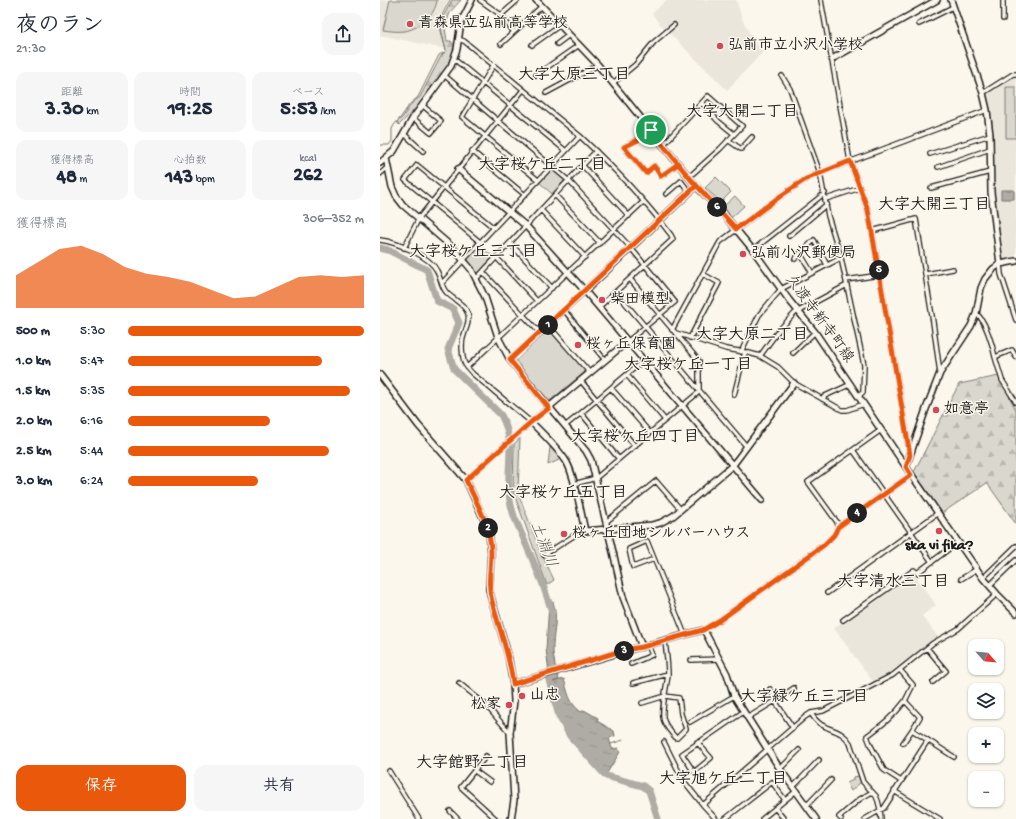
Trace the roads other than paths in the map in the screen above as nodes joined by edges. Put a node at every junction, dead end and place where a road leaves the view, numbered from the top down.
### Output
1 (472, 0) edge
2 (480, 0) edge
3 (518, 0) edge
4 (536, 0) edge
5 (821, 0) edge
6 (937, 0) edge
7 (951, 0) edge
8 (1004, 0) edge
9 (542, 6) junction
10 (953, 7) junction
11 (501, 15) junction
12 (1003, 19) dead end
13 (920, 24) dead end
14 (560, 25) junction
15 (674, 25) dead end
16 (513, 31) junction
17 (569, 35) junction
18 (458, 39) junction
19 (501, 44) dead end
20 (557, 44) dead end
21 (532, 45) dead end
22 (579, 45) junction
23 (832, 59) junction
24 (454, 60) junction
25 (598, 65) junction
26 (493, 66) junction
27 (1016, 74) edge
28 (444, 75) junction
29 (536, 75) dead end
30 (782, 76) dead end
31 (484, 83) junction
32 (614, 83) junction
33 (523, 90) junction
34 (546, 93) dead end
35 (983, 93) junction
36 (473, 100) junction
37 (702, 103) junction
38 (422, 105) junction
39 (510, 105) junction
40 (987, 110) junction
41 (413, 118) junction
42 (497, 121) junction
43 (651, 130) junction
44 (404, 134) junction
45 (734, 134) junction
46 (990, 135) junction
47 (485, 136) junction
48 (580, 136) junction
49 (752, 137) dead end
50 (728, 140) junction
51 (663, 145) junction
52 (990, 149) junction
53 (423, 151) dead end
54 (472, 151) junction
55 (566, 151) junction
56 (596, 151) junction
57 (930, 154) dead end
58 (386, 158) junction
59 (850, 161) junction
60 (380, 163) edge
61 (678, 164) junction
62 (552, 166) junction
63 (583, 166) junction
64 (388, 167) junction
65 (938, 167) dead end
66 (458, 169) junction
67 (990, 172) junction
68 (820, 173) junction
69 (380, 174) edge
70 (689, 177) junction
71 (538, 180) junction
72 (569, 181) junction
73 (696, 186) junction
74 (444, 187) junction
75 (860, 188) junction
76 (931, 188) dead end
77 (690, 193) junction
78 (825, 193) junction
79 (666, 194) dead end
80 (525, 195) junction
81 (556, 195) junction
82 (826, 199) junction
83 (431, 202) junction
84 (644, 202) junction
85 (827, 204) junction
86 (541, 210) junction
87 (510, 211) junction
88 (629, 216) junction
89 (419, 218) junction
90 (660, 221) junction
91 (526, 226) junction
92 (494, 228) junction
93 (736, 229) junction
94 (614, 230) junction
95 (872, 232) junction
96 (789, 236) dead end
97 (380, 240) edge
98 (480, 242) junction
99 (510, 242) junction
100 (600, 243) junction
101 (404, 248) junction
102 (630, 248) junction
103 (753, 250) junction
104 (800, 254) junction
105 (496, 257) junction
106 (586, 257) junction
107 (841, 258) junction
108 (795, 259) dead end
109 (464, 260) junction
110 (1016, 261) edge
111 (1000, 264) junction
112 (827, 265) junction
113 (645, 266) junction
114 (953, 269) dead end
115 (483, 272) junction
116 (568, 273) junction
117 (812, 273) junction
118 (703, 274) junction
119 (926, 274) junction
120 (880, 275) junction
121 (476, 279) junction
122 (630, 279) junction
123 (846, 280) junction
124 (442, 283) junction
125 (847, 285) junction
126 (552, 288) junction
127 (781, 289) junction
128 (585, 291) junction
129 (616, 292) junction
130 (537, 301) junction
131 (599, 307) junction
132 (564, 310) junction
133 (798, 311) junction
134 (660, 314) junction
135 (976, 314) junction
136 (523, 315) junction
137 (1016, 320) edge
138 (548, 325) junction
139 (645, 327) junction
140 (674, 331) junction
141 (815, 332) junction
142 (540, 333) junction
143 (498, 338) junction
144 (690, 338) junction
145 (628, 341) junction
146 (740, 352) junction
147 (745, 352) junction
148 (793, 353) dead end
149 (760, 356) junction
150 (995, 357) junction
151 (1016, 357) edge
152 (510, 360) junction
153 (605, 360) junction
154 (644, 360) junction
155 (467, 367) junction
156 (590, 373) junction
157 (940, 373) junction
158 (380, 375) edge
159 (627, 375) junction
160 (581, 381) junction
161 (794, 384) junction
162 (851, 384) junction
163 (611, 388) junction
164 (699, 392) junction
165 (734, 395) dead end
166 (859, 396) junction
167 (822, 399) junction
168 (596, 401) junction
169 (1016, 402) edge
170 (864, 404) junction
171 (682, 406) junction
172 (549, 408) junction
173 (581, 413) junction
174 (665, 420) junction
175 (531, 422) junction
176 (565, 426) junction
177 (881, 430) junction
178 (650, 433) junction
179 (635, 446) junction
180 (747, 447) junction
181 (852, 450) junction
182 (910, 455) junction
183 (619, 459) junction
184 (733, 465) junction
185 (906, 467) junction
186 (911, 475) junction
187 (596, 478) junction
188 (466, 480) junction
189 (574, 484) junction
190 (884, 494) junction
191 (762, 500) dead end
192 (681, 510) junction
193 (938, 514) junction
194 (606, 522) junction
195 (838, 527) junction
196 (608, 528) junction
197 (585, 531) junction
198 (911, 533) junction
199 (958, 542) junction
200 (1016, 546) edge
201 (544, 555) dead end
202 (654, 559) junction
203 (1016, 560) edge
204 (932, 562) junction
205 (978, 569) junction
206 (984, 578) junction
207 (961, 579) dead end
208 (990, 585) junction
209 (827, 593) dead end
210 (997, 594) junction
211 (1016, 613) edge
212 (843, 620) dead end
213 (703, 630) junction
214 (685, 635) junction
215 (665, 640) junction
216 (648, 645) junction
217 (642, 647) junction
218 (927, 648) junction
219 (720, 659) junction
220 (692, 660) dead end
221 (631, 664) dead end
222 (900, 670) junction
223 (668, 674) junction
224 (933, 682) dead end
225 (459, 683) dead end
226 (632, 683) dead end
227 (513, 684) junction
228 (794, 688) dead end
229 (770, 689) dead end
230 (665, 696) junction
231 (734, 696) junction
232 (775, 701) junction
233 (904, 701) junction
234 (642, 703) dead end
235 (743, 712) junction
236 (811, 713) junction
237 (747, 718) junction
238 (690, 722) dead end
239 (793, 728) junction
240 (912, 730) junction
241 (510, 733) junction
242 (928, 740) junction
243 (664, 742) dead end
244 (697, 742) junction
245 (903, 743) dead end
246 (767, 749) junction
247 (799, 750) dead end
248 (486, 756) dead end
249 (954, 757) dead end
250 (819, 760) dead end
251 (780, 770) junction
252 (389, 771) dead end
253 (475, 771) junction
254 (831, 780) dead end
255 (901, 781) junction
256 (490, 782) dead end
257 (794, 790) junction
258 (894, 791) junction
259 (872, 792) junction
260 (785, 800) junction
261 (703, 805) junction
262 (806, 806) junction
263 (775, 808) junction
264 (880, 809) junction
265 (450, 811) dead end
266 (419, 819) edge
267 (458, 819) edge
268 (496, 819) edge
269 (511, 819) edge
270 (716, 819) edge
271 (725, 819) edge
272 (762, 819) edge
273 (784, 819) edge
274 (816, 819) edge
275 (841, 819) edge
276 (865, 819) edge
277 (881, 819) edge
278 (940, 819) edge

1 - 18 street
2 - 11 street
3 - 11 street
4 - 9 street, 久渡寺新寺町線
5 - 23 street
6 - 23 street
7 - 10 street
8 - 12 street
9 - 14 street, 久渡寺新寺町線
9 - 16 street
10 - 13 street
10 - 35 street
11 - 16 street
14 - 17 street, 久渡寺新寺町線
14 - 21 street
15 - 32 street
16 - 19 street
17 - 20 street
17 - 22 street, 久渡寺新寺町線
18 - 24 street
18 - 26 street
22 - 25 street, 久渡寺新寺町線
22 - 29 street
23 - 59 street
24 - 28 street
24 - 31 street
25 - 32 street, 久渡寺新寺町線
25 - 34 street
26 - 31 street
26 - 33 street
27 - 35 street
28 - 36 street
28 - 38 street
30 - 68 street
31 - 36 street
31 - 39 street
32 - 43 street, 久渡寺新寺町線
33 - 39 street
33 - 48 street
35 - 40 street
36 - 42 street
36 - 47 street
37 - 45 street
37 - 45 street
37 - 51 street
38 - 41 street
38 - 41 street
39 - 42 street
39 - 55 street
40 - 46 street
40 - 59 street
41 - 44 street
42 - 47 street
42 - 62 street
43 - 51 street, 久渡寺新寺町線
43 - 61 street
44 - 53 street
44 - 58 street
45 - 50 street
46 - 52 street
46 - 57 street
47 - 54 street
47 - 71 street
48 - 55 street
48 - 56 street
49 - 50 street
50 - 70 street
51 - 61 street, 久渡寺新寺町線
52 - 65 street
52 - 67 street
54 - 66 street
54 - 80 street
55 - 62 street
56 - 63 street
56 - 84 street
58 - 60 street
58 - 64 street
59 - 68 street
59 - 75 street
61 - 70 street, 久渡寺新寺町線
62 - 71 street
62 - 72 street
63 - 72 street
63 - 88 street
64 - 69 street
64 - 89 street
66 - 74 street
66 - 87 street
67 - 76 street
67 - 111 street
68 - 78 street
68 - 93 street
70 - 73 street, 久渡寺新寺町線
71 - 80 street
72 - 81 street
72 - 94 street
73 - 77 street
73 - 93 street, 久渡寺新寺町線
74 - 83 street
74 - 83 street
74 - 92 street
75 - 82 street
75 - 95 street
77 - 79 street
77 - 90 street
78 - 82 street
78 - 103 street
80 - 87 street
81 - 86 street
81 - 100 street
82 - 85 street
83 - 89 street
83 - 98 street
84 - 88 street
84 - 90 street
85 - 96 street
85 - 107 street
86 - 91 street
86 - 106 street
87 - 91 street
87 - 92 street
88 - 94 street
89 - 101 street
89 - 109 street
90 - 102 street
90 - 113 street
91 - 99 street
91 - 116 street
92 - 98 street
93 - 103 street, 久渡寺新寺町線
93 - 118 street
94 - 100 street
94 - 102 street
95 - 119 street
95 - 120 street
97 - 101 street
98 - 109 street
99 - 105 street
99 - 126 street
100 - 106 street
101 - 124 street
102 - 113 street
102 - 128 street
103 - 127 street, 久渡寺新寺町線
104 - 108 street
104 - 112 street
104 - 117 street
105 - 115 street
105 - 130 street
106 - 116 street
107 - 112 street
107 - 123 street
109 - 121 street
109 - 124 street
110 - 111 street
111 - 135 street
111 - 137 street
112 - 117 street
113 - 122 street
113 - 134 street
114 - 119 street
115 - 121 street
115 - 136 street
116 - 126 street
116 - 128 street
117 - 127 street
118 - 140 street
118 - 144 street
119 - 157 street
120 - 123 street
120 - 182 street
121 - 143 street
122 - 129 street
122 - 134 street
123 - 125 street
124 - 155 street
125 - 133 street
125 - 166 street
126 - 130 street
127 - 133 street, 久渡寺新寺町線
127 - 146 street
128 - 131 street
128 - 132 street
129 - 131 street
129 - 139 street
130 - 136 street
131 - 145 street
132 - 138 street
132 - 153 street
133 - 141 street, 久渡寺新寺町線
133 - 149 street
134 - 139 street
134 - 140 street
135 - 150 street
135 - 157 street
136 - 142 street
136 - 143 street
138 - 142 street
138 - 156 street
139 - 145 street
139 - 164 street
140 - 144 street
140 - 164 street
141 - 148 street
141 - 162 street, 久渡寺新寺町線
142 - 152 street
143 - 152 street
143 - 155 street
144 - 146 street
145 - 153 street
145 - 154 street
146 - 147 street
147 - 149 street
147 - 165 street
149 - 161 street
150 - 151 street
150 - 169 street
152 - 172 street
153 - 156 street
154 - 159 street
154 - 171 street
155 - 175 street
156 - 160 street
157 - 182 street
158 - 188 street
159 - 163 street
159 - 174 street
160 - 168 street
160 - 172 street
161 - 167 street
161 - 180 street
162 - 166 street, 久渡寺新寺町線
162 - 167 street
163 - 168 street
163 - 178 street
164 - 171 street
164 - 180 street
166 - 170 street, 久渡寺新寺町線
167 - 170 street
168 - 173 street
168 - 179 street
170 - 177 street, 久渡寺新寺町線
171 - 174 street
171 - 184 street
172 - 175 street
172 - 176 street
173 - 176 street
173 - 183 street
174 - 178 street
175 - 188 street
175 - 189 street
176 - 187 street
177 - 181 street
177 - 185 street, 久渡寺新寺町線
178 - 179 street
179 - 183 street
180 - 184 street
181 - 190 street
181 - 195 street
182 - 185 street
183 - 187 street
184 - 191 street
184 - 192 street
185 - 186 street, 久渡寺新寺町線
186 - 190 street
186 - 193 street, 久渡寺新寺町線
187 - 189 street
187 - 194 street
188 - 227 street
189 - 197 street
190 - 195 street
190 - 198 street
192 - 194 street
192 - 196 street
193 - 198 street
193 - 199 street, 久渡寺新寺町線
194 - 196 street
195 - 213 street
196 - 197 street
196 - 217 street
197 - 201 street
198 - 204 street
198 - 209 street
199 - 204 street
199 - 205 street, 久渡寺新寺町線
200 - 206 street
202 - 202 street
202 - 214 street
203 - 208 street
204 - 212 street
205 - 206 street, 久渡寺新寺町線
205 - 207 street
206 - 208 street, 久渡寺新寺町線
208 - 210 street, 久渡寺新寺町線
210 - 211 street, 久渡寺新寺町線
210 - 218 street
213 - 214 street
213 - 219 street
214 - 215 street
215 - 216 street
215 - 223 street
216 - 217 street
216 - 221 street
217 - 227 street
218 - 222 street
218 - 224 street
219 - 220 street
219 - 231 street
222 - 233 street
222 - 236 street
223 - 226 street
223 - 230 street
225 - 241 street
227 - 241 street
228 - 232 street
229 - 232 street
230 - 230 street
230 - 234 street
231 - 235 street
231 - 238 street
232 - 237 street
232 - 239 street
233 - 240 street
233 - 255 street
235 - 237 street
235 - 244 street
236 - 239 street
236 - 259 street
237 - 246 street
239 - 246 street
240 - 242 street
240 - 245 street
241 - 269 street
242 - 249 street
242 - 255 street
243 - 261 street
244 - 244 street
246 - 251 street
246 - 261 street
247 - 251 street
248 - 253 street
250 - 257 street
251 - 257 street
252 - 266 street
253 - 256 street
253 - 268 street
254 - 262 street
255 - 258 street
257 - 260 street
257 - 262 street
258 - 264 street
258 - 278 street
259 - 264 street
259 - 275 street
260 - 263 street
260 - 271 street
261 - 270 street
262 - 274 street
263 - 272 street
263 - 273 street
264 - 276 street
264 - 277 street
265 - 267 street

